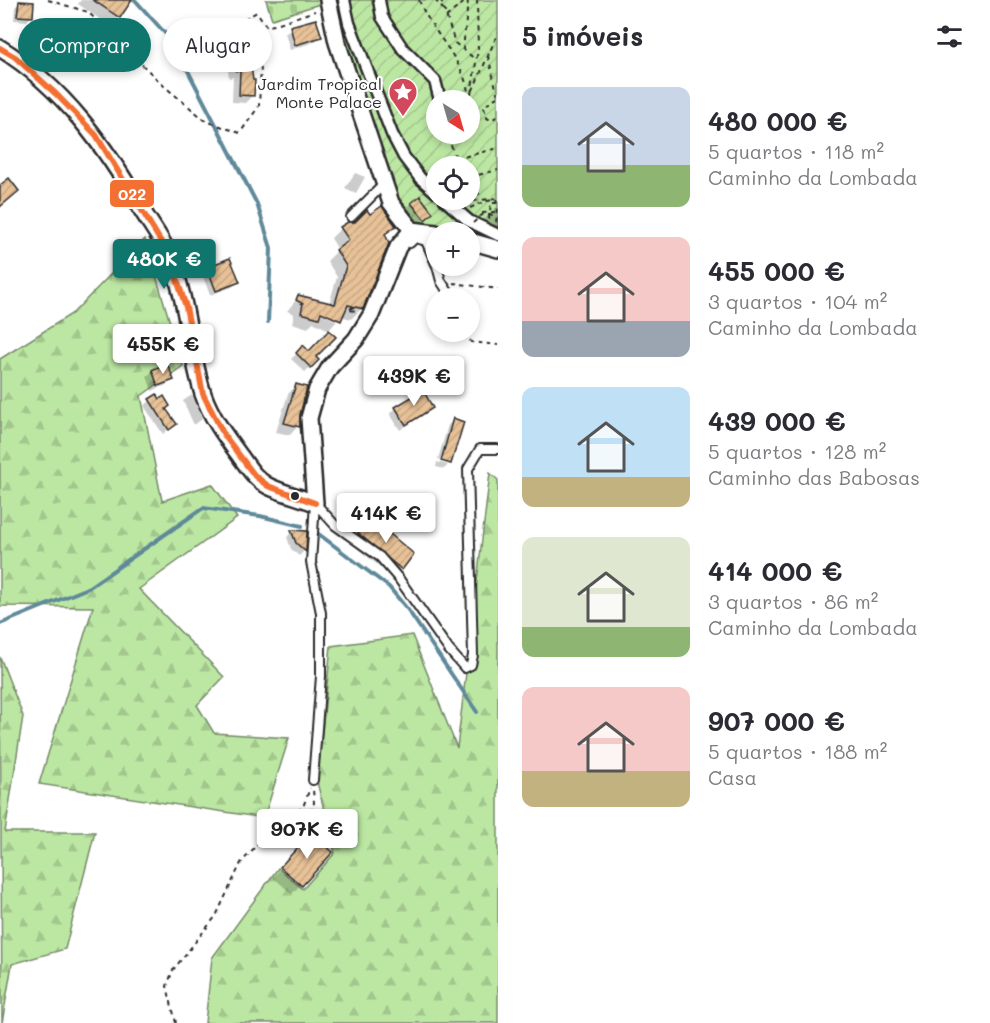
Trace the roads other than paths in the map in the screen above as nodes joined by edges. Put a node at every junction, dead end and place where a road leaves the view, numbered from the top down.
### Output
1 (379, 0) edge
2 (334, 2) edge
3 (0, 48) edge
4 (437, 90) edge
5 (385, 182) junction
6 (426, 183) edge
7 (456, 210) edge
8 (351, 217) dead end
9 (412, 230) junction
10 (426, 231) edge
11 (498, 235) edge
12 (426, 241) edge
13 (480, 244) edge
14 (498, 249) edge
15 (386, 279) junction
16 (497, 449) edge
17 (315, 503) junction
18 (312, 780) road end

1 - 4 street
2 - 5 street
2 - 6 street
3 - 17 street
5 - 8 lane
5 - 9 street
7 - 11 street
9 - 10 street
9 - 15 street
12 - 15 lane
13 - 14 street
15 - 17 street
16 - 17 lane
17 - 18 lane

